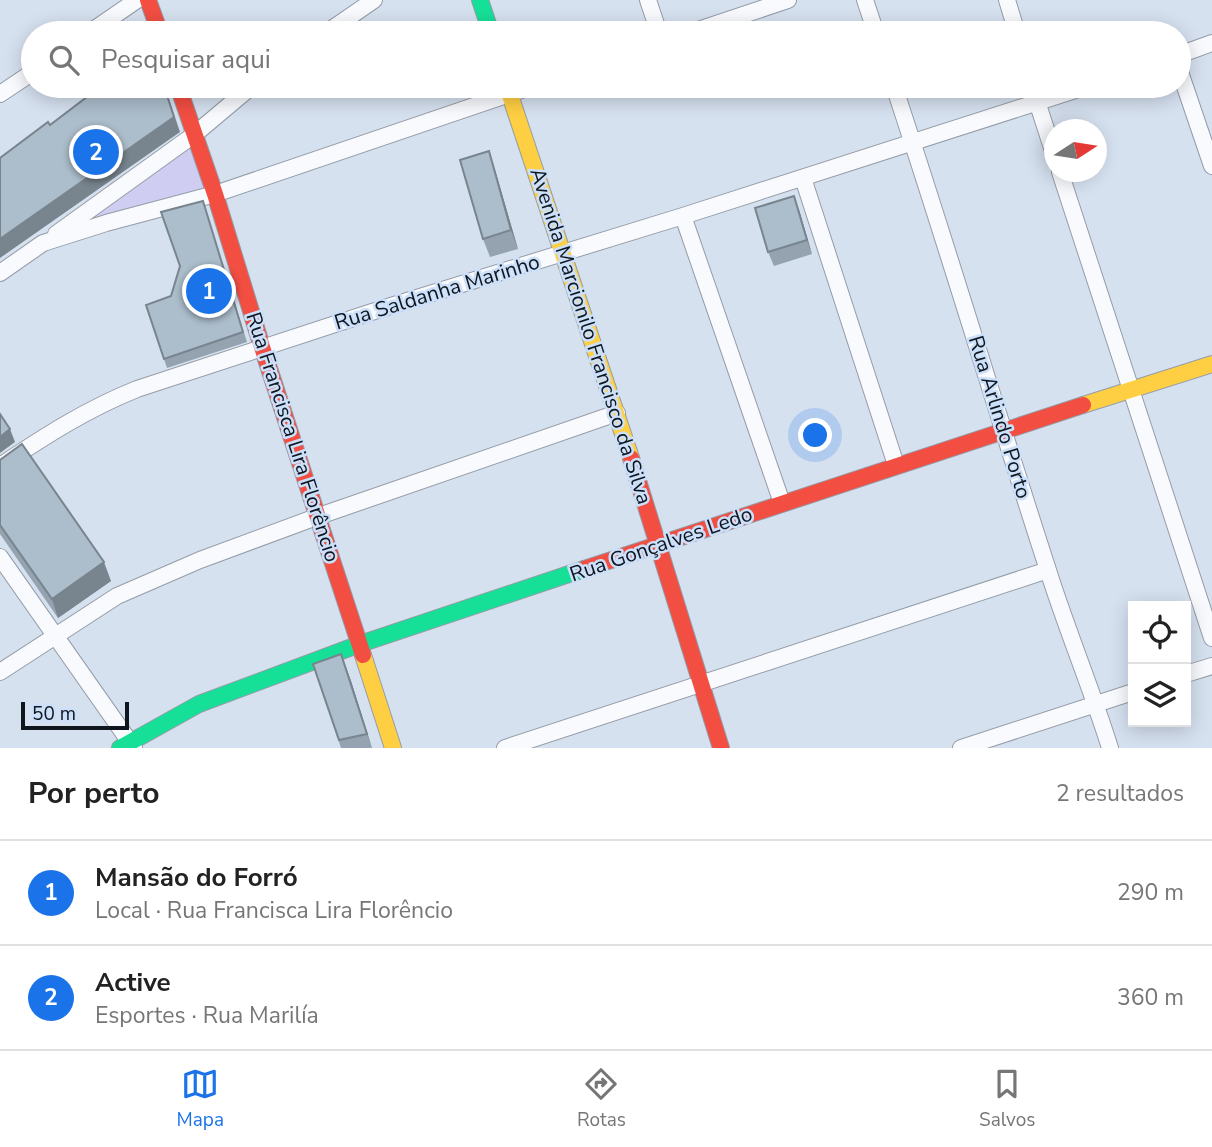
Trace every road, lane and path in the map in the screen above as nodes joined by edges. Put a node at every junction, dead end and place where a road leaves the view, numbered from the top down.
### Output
1 (137, 0) edge
2 (148, 0) edge
3 (374, 0) edge
4 (480, 0) edge
5 (648, 0) edge
6 (788, 0) edge
7 (865, 0) edge
8 (1007, 0) edge
9 (106, 21) edge
10 (156, 21) edge
11 (343, 21) edge
12 (487, 21) edge
13 (655, 21) edge
14 (726, 21) edge
15 (872, 21) edge
16 (1013, 21) edge
17 (1212, 43) edge
18 (1191, 51) edge
19 (21, 80) edge
20 (0, 94) edge
21 (182, 98) edge
22 (238, 98) edge
23 (485, 98) edge
24 (511, 98) edge
25 (898, 98) edge
26 (1036, 98) edge
27 (1053, 98) edge
28 (1189, 98) edge
29 (1038, 103) junction
30 (1044, 121) edge
31 (195, 134) junction
32 (913, 143) junction
33 (1212, 166) edge
34 (803, 178) junction
35 (1063, 182) edge
36 (215, 194) junction
37 (683, 216) junction
38 (43, 243) junction
39 (564, 252) junction
40 (0, 273) edge
41 (262, 347) junction
42 (1212, 364) edge
43 (1132, 389) junction
44 (617, 413) junction
45 (1004, 431) junction
46 (896, 465) junction
47 (0, 466) edge
48 (782, 503) junction
49 (318, 516) junction
50 (659, 545) junction
51 (0, 557) edge
52 (1048, 570) junction
53 (55, 635) junction
54 (1212, 638) edge
55 (360, 644) junction
56 (1212, 666) edge
57 (0, 672) edge
58 (1191, 672) edge
59 (702, 684) junction
60 (1128, 694) edge
61 (1097, 704) junction
62 (128, 746) edge
63 (393, 748) edge
64 (505, 748) edge
65 (721, 748) edge
66 (961, 748) edge
67 (1110, 748) edge

1 - 9 street
2 - 10 street
3 - 11 street
4 - 12 street
5 - 13 street
6 - 14 street
7 - 15 street
8 - 16 street
17 - 18 street
19 - 20 street
21 - 31 street, Rua Francisca Lira Florêncio
22 - 31 street
23 - 36 street
24 - 39 street, Avenida Marcionilo Francisco da Silva
25 - 32 street, Rua Arlindo Porto
26 - 29 street
27 - 29 street, Rua Saldanha Marinho
28 - 33 street
29 - 30 street
29 - 32 street, Rua Saldanha Marinho
31 - 36 street, Rua Francisca Lira Florêncio
31 - 38 street
32 - 34 street, Rua Saldanha Marinho
32 - 45 street, Rua Arlindo Porto
34 - 37 street, Rua Saldanha Marinho
34 - 46 street
35 - 43 street
36 - 38 street
36 - 41 street, Rua Francisca Lira Florêncio
37 - 39 street, Rua Saldanha Marinho
37 - 48 street
38 - 40 street
39 - 41 street, Rua Saldanha Marinho
39 - 44 street, Avenida Marcionilo Francisco da Silva
41 - 47 street, Rua Saldanha Marinho
41 - 49 street, Rua Francisca Lira Florêncio
42 - 43 street, Rua Gonçalves Ledo
43 - 45 street, Rua Gonçalves Ledo
43 - 54 street
44 - 49 street
44 - 50 street, Avenida Marcionilo Francisco da Silva
45 - 46 street, Rua Gonçalves Ledo
45 - 52 street, Rua Arlindo Porto
46 - 48 street, Rua Gonçalves Ledo
48 - 50 street, Rua Gonçalves Ledo
49 - 53 street
49 - 55 street, Rua Francisca Lira Florêncio
50 - 55 street, Rua Gonçalves Ledo
50 - 59 street, Avenida Marcionilo Francisco da Silva
51 - 53 street
52 - 59 street
52 - 61 street, Rua Arlindo Porto
53 - 57 street
53 - 62 street
55 - 62 street, Rua Gonçalves Ledo
55 - 63 street, Rua Francisca Lira Florêncio
56 - 58 street
59 - 64 street
59 - 65 street, Avenida Marcionilo Francisco da Silva
60 - 61 street
61 - 66 street
61 - 67 street, Rua Arlindo Porto

